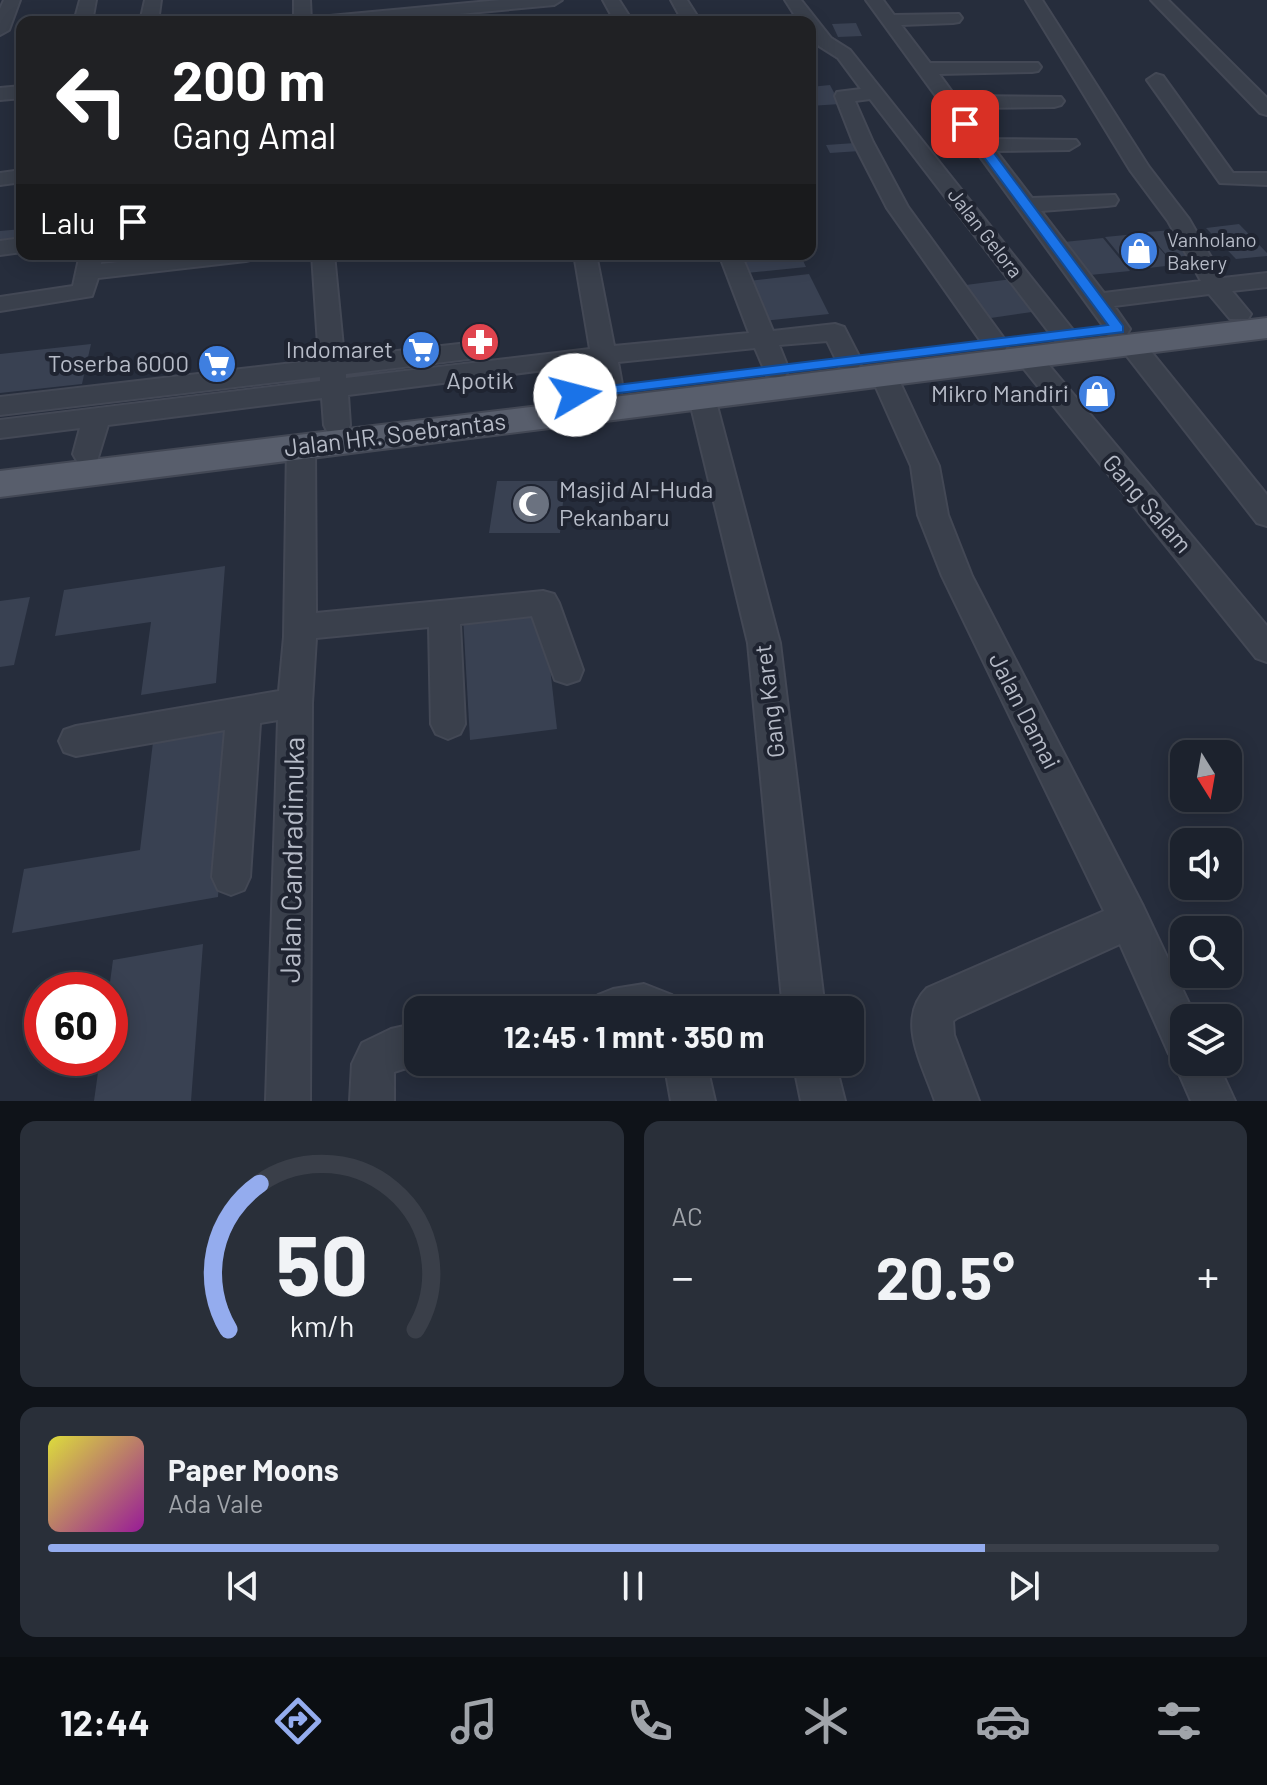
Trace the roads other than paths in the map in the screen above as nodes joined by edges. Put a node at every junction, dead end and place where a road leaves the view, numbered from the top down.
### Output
1 (554, 0) edge
2 (874, 0) edge
3 (1034, 0) edge
4 (1159, 0) edge
5 (521, 1) edge
6 (482, 3) edge
7 (422, 11) edge
8 (375, 16) edge
9 (953, 18) dead end
10 (888, 20) junction
11 (816, 33) edge
12 (1032, 67) dead end
13 (925, 69) junction
14 (1156, 80) dead end
15 (876, 93) junction
16 (1054, 101) dead end
17 (950, 102) junction
18 (1267, 109) edge
19 (1069, 144) dead end
20 (981, 145) junction
21 (1267, 179) edge
22 (1107, 200) dead end
23 (1026, 205) junction
24 (141, 260) edge
25 (323, 260) edge
26 (586, 260) edge
27 (732, 260) edge
28 (90, 263) edge
29 (1267, 280) edge
30 (1215, 286) junction
31 (1097, 301) junction
32 (0, 304) edge
33 (1258, 318) edge
34 (1064, 335) junction
35 (1125, 337) junction
36 (996, 344) junction
37 (602, 356) junction
38 (770, 356) junction
39 (1029, 358) junction
40 (569, 359) junction
41 (884, 376) junction
42 (333, 379) junction
43 (610, 390) junction
44 (575, 395) junction
45 (702, 398) junction
46 (0, 406) edge
47 (103, 409) junction
48 (337, 425) junction
49 (0, 429) edge
50 (301, 447) junction
51 (87, 454) junction
52 (0, 465) edge
53 (0, 484) edge
54 (1267, 515) edge
55 (444, 611) junction
56 (306, 632) junction
57 (1267, 649) edge
58 (567, 670) dead end
59 (295, 703) junction
60 (244, 711) junction
61 (448, 724) dead end
62 (76, 741) dead end
63 (231, 877) dead end
64 (1129, 920) junction
65 (802, 996) edge
66 (1170, 1009) edge
67 (404, 1047) edge
68 (688, 1076) edge
69 (817, 1076) edge
70 (1201, 1076) edge
71 (288, 1101) edge
72 (372, 1101) edge
73 (693, 1101) edge
74 (823, 1101) edge
75 (957, 1101) edge
76 (1213, 1101) edge

1 - 5 street
2 - 10 street
3 - 30 street
4 - 18 street
5 - 6 street
6 - 7 street
7 - 8 street
9 - 10 street
10 - 13 street
11 - 15 street, Jalan Gelora
12 - 13 street
13 - 17 street
14 - 21 street
15 - 34 street, Jalan Gelora
15 - 36 street
16 - 17 street
17 - 20 street
19 - 20 street
20 - 23 street
22 - 23 street
23 - 31 street
24 - 28 street
25 - 42 street
26 - 37 street
27 - 38 street
28 - 32 street
29 - 30 street
30 - 31 street
30 - 33 street
31 - 35 street
33 - 35 main road, Jalan HR. Soebrantas
34 - 35 main road, Jalan HR. Soebrantas
34 - 36 main road, Jalan HR. Soebrantas
35 - 39 main road, Jalan HR. Soebrantas
35 - 54 street
36 - 38 main road, Jalan HR. Soebrantas
37 - 38 street
37 - 40 street
37 - 43 street
38 - 43 main road, Jalan HR. Soebrantas
39 - 41 main road, Jalan HR. Soebrantas
39 - 57 street, Gang Salam
40 - 42 street
40 - 44 street
41 - 45 main road, Jalan HR. Soebrantas
41 - 64 street, Jalan Damai
42 - 47 street
42 - 48 street
43 - 44 main road, Jalan HR. Soebrantas
44 - 48 main road, Jalan HR. Soebrantas
45 - 50 main road, Jalan HR. Soebrantas
45 - 65 street, Gang Karet
46 - 47 street
47 - 49 street
47 - 51 street
48 - 51 main road, Jalan HR. Soebrantas
50 - 53 main road, Jalan HR. Soebrantas
50 - 56 street, Jalan Candradimuka
51 - 52 main road, Jalan HR. Soebrantas
55 - 56 street
55 - 58 street
55 - 61 street
56 - 59 street, Jalan Candradimuka
59 - 60 street
59 - 71 street, Jalan Candradimuka
60 - 62 street
60 - 63 street
64 - 66 street, Jalan Damai
64 - 75 street
67 - 72 street
68 - 73 street
69 - 74 street
70 - 76 street

